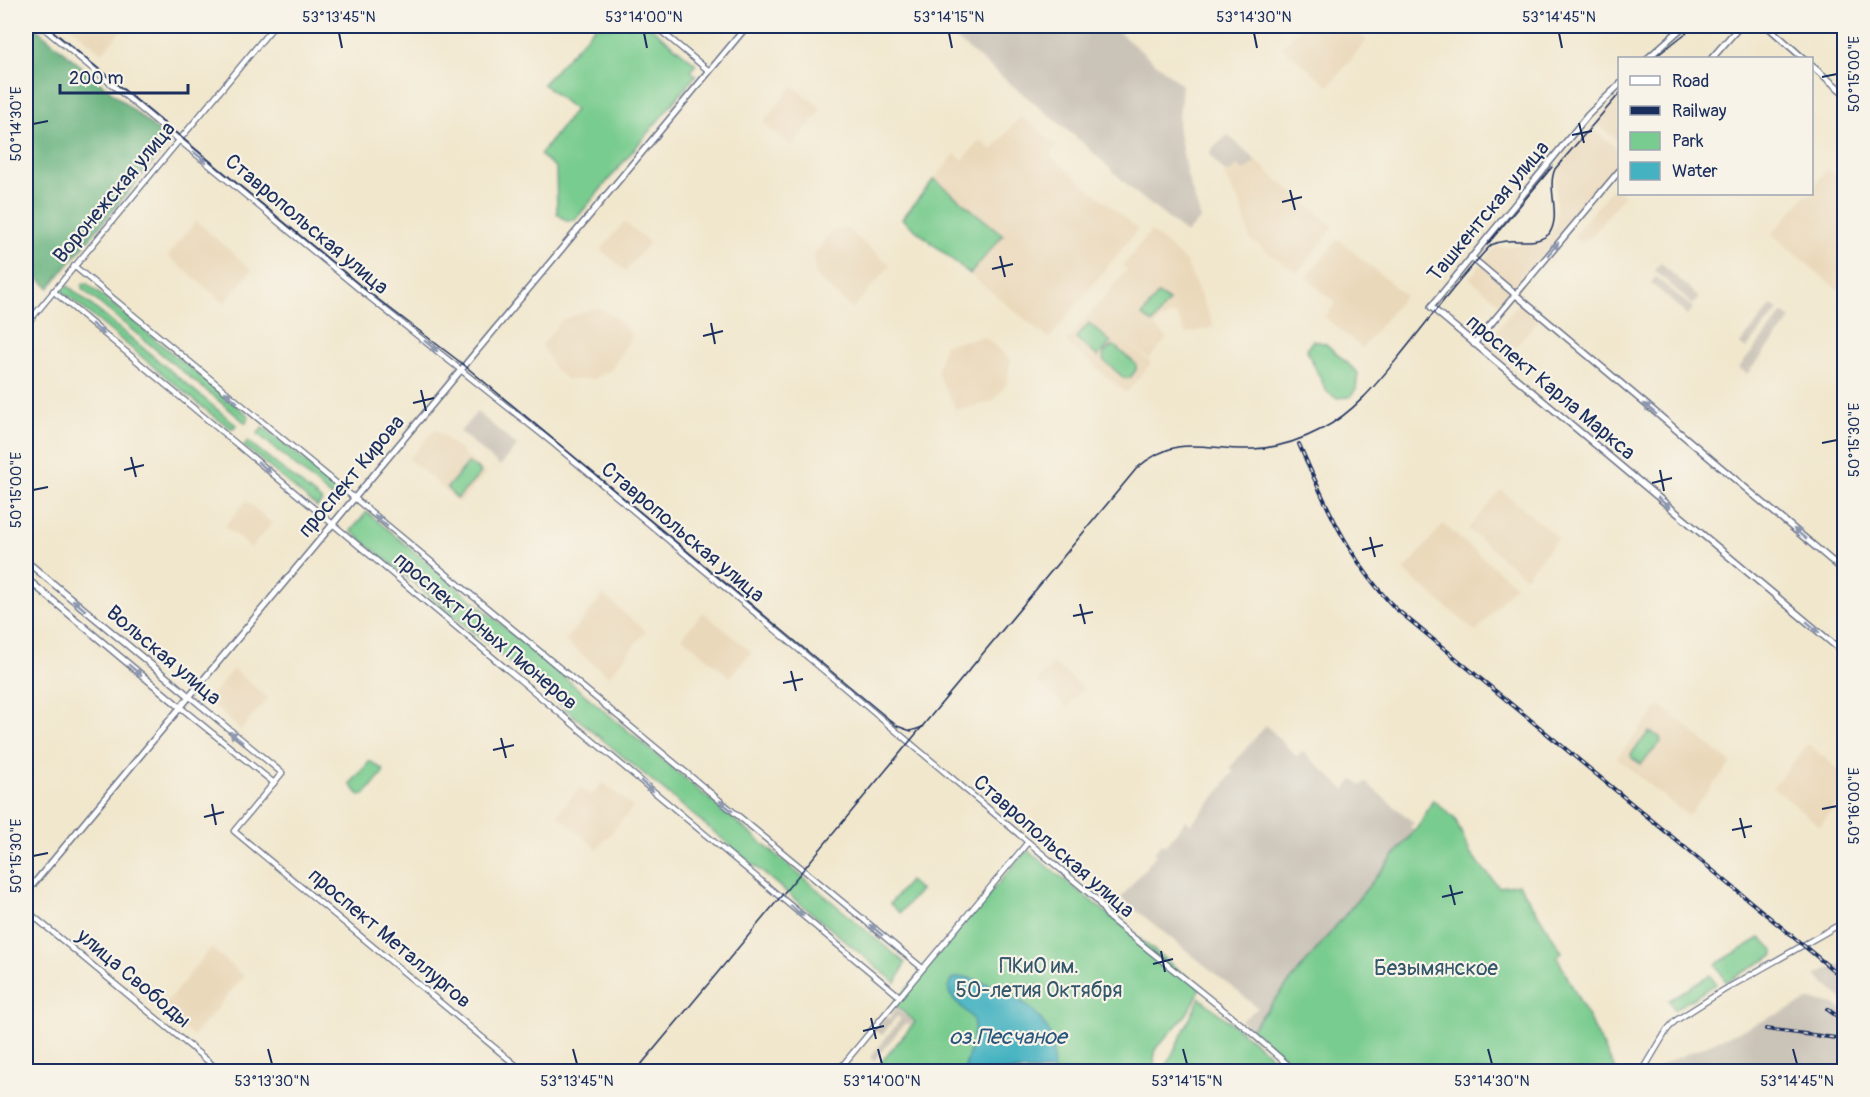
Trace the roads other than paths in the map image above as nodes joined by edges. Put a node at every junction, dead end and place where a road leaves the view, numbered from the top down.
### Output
1 (41, 26) edge
2 (274, 26) edge
3 (655, 26) edge
4 (747, 26) edge
5 (1684, 26) edge
6 (1740, 26) edge
7 (1767, 26) edge
8 (1649, 57) edge
9 (1713, 57) edge
10 (1802, 57) edge
11 (1813, 67) edge
12 (709, 71) junction
13 (1618, 86) edge
14 (1845, 93) edge
15 (179, 140) junction
16 (1618, 172) edge
17 (1471, 256) junction
18 (74, 266) junction
19 (53, 291) junction
20 (1515, 294) junction
21 (1431, 306) joint
22 (26, 325) edge
23 (1474, 344) junction
24 (460, 370) junction
25 (354, 498) junction
26 (332, 524) junction
27 (26, 561) edge
28 (1845, 572) edge
29 (26, 578) edge
30 (1845, 653) edge
31 (189, 696) junction
32 (180, 707) junction
33 (274, 783) junction
34 (1028, 842) junction
35 (26, 892) edge
36 (26, 910) edge
37 (1845, 922) edge
38 (921, 967) junction
39 (898, 995) junction
40 (221, 1071) edge
41 (524, 1071) edge
42 (837, 1071) edge
43 (1296, 1071) edge
44 (1642, 1071) edge

1 - 15 street, Ставропольская улица
2 - 15 street, Воронежская улица
3 - 12 street
4 - 12 main road, проспект Кирова
5 - 8 main road
6 - 9 main road
7 - 10 main road
11 - 14 main road
12 - 24 main road, проспект Кирова
13 - 17 main road, Ташкентская улица
15 - 18 street, Воронежская улица
15 -> 24 street, Ставропольская улица
20 -> 16 main road
17 - 20 main road
17 - 21 main road, Ташкентская улица
18 - 19 street, Воронежская улица
25 -> 18 street, проспект Юных Пионеров
19 - 22 street, Воронежская улица
19 -> 26 street, проспект Юных Пионеров
20 - 23 main road
28 -> 20 main road
21 - 23 main road, проспект Карла Маркса
23 -> 30 main road, проспект Карла Маркса
24 - 25 main road, проспект Кирова
24 - 34 street, Ставропольская улица
25 - 26 main road, проспект Кирова
38 -> 25 street, проспект Юных Пионеров
26 - 31 main road, проспект Кирова
26 -> 39 street, проспект Юных Пионеров
31 -> 27 main road, Вольская улица
29 -> 32 main road, Вольская улица
31 - 32 main road, проспект Кирова
33 -> 31 street, Вольская улица
32 - 33 street, Вольская улица
32 - 35 main road, проспект Кирова
33 - 41 street, проспект Металлургов
34 - 38 street
34 - 43 street, Ставропольская улица
36 - 40 street, улица Свободы
37 - 44 street
38 - 39 street
39 - 42 street

